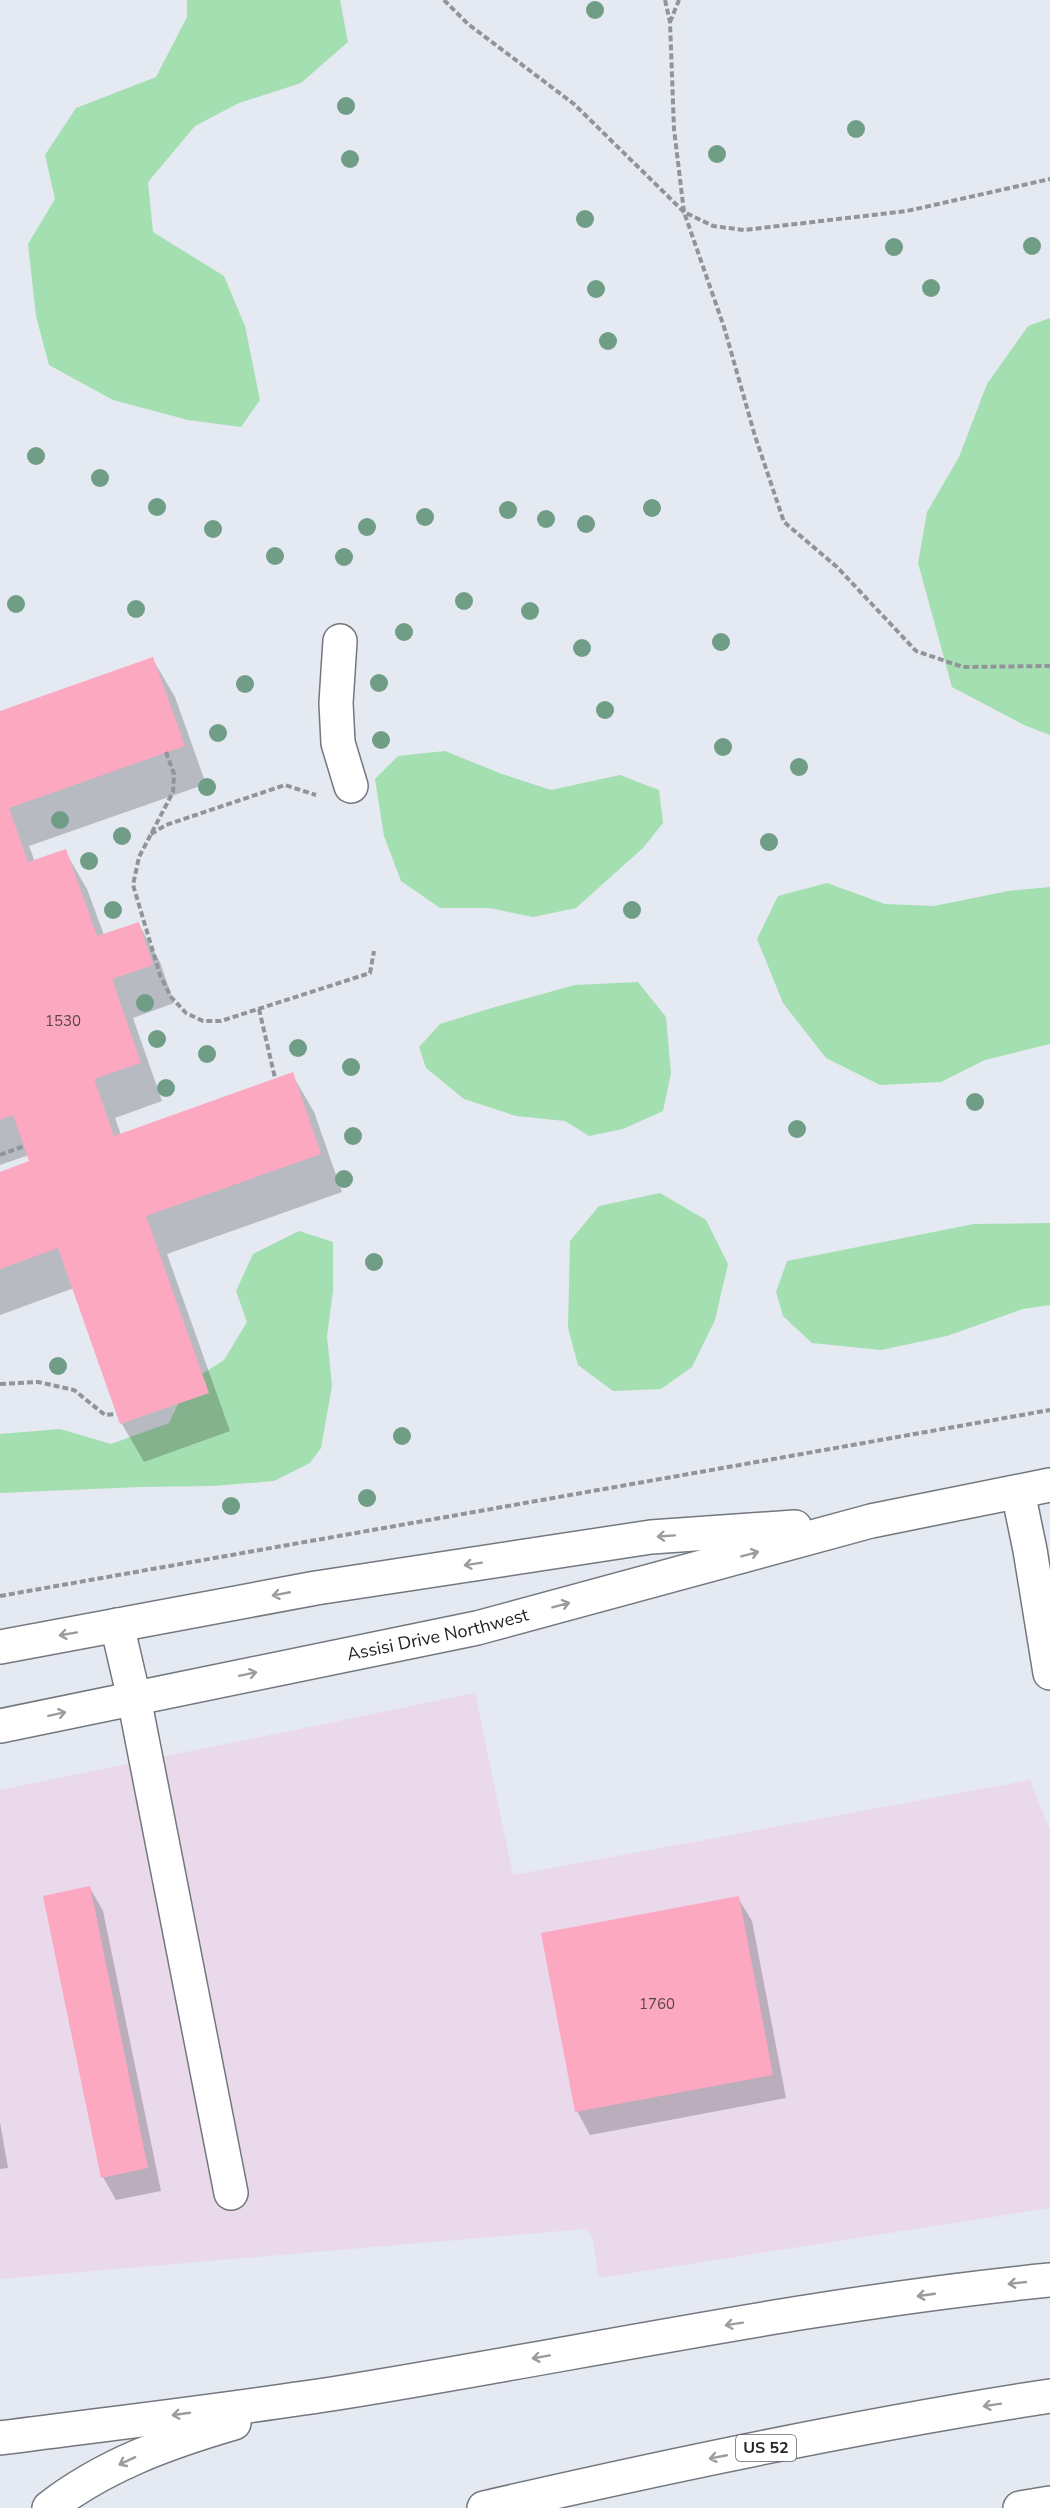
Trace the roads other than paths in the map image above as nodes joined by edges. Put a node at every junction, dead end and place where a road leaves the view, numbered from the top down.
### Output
1 (340, 641) dead end
2 (351, 786) dead end
3 (1050, 1485) edge
4 (1018, 1492) junction
5 (871, 1521) junction
6 (117, 1624) junction
7 (0, 1647) edge
8 (1050, 1674) edge
9 (134, 1698) junction
10 (0, 1726) edge
11 (231, 2193) dead end
12 (1050, 2280) edge
13 (343, 2392) junction
14 (1050, 2396) edge
15 (0, 2438) edge
16 (1050, 2503) edge
17 (49, 2508) edge
18 (484, 2508) edge
19 (1020, 2508) edge

1 - 2 main road
3 - 4 main road, Assisi Drive Northwest
4 - 5 main road, Assisi Drive Northwest
4 - 8 main road
5 -> 6 main road, Assisi Drive Northwest
9 -> 5 main road, Assisi Drive Northwest
6 -> 7 main road, Assisi Drive Northwest
6 - 9 main road
10 -> 9 main road, Assisi Drive Northwest
9 - 11 main road
12 -> 13 main road
13 -> 15 main road
13 -> 17 main road
14 -> 18 main road, US 52
16 - 19 main road

